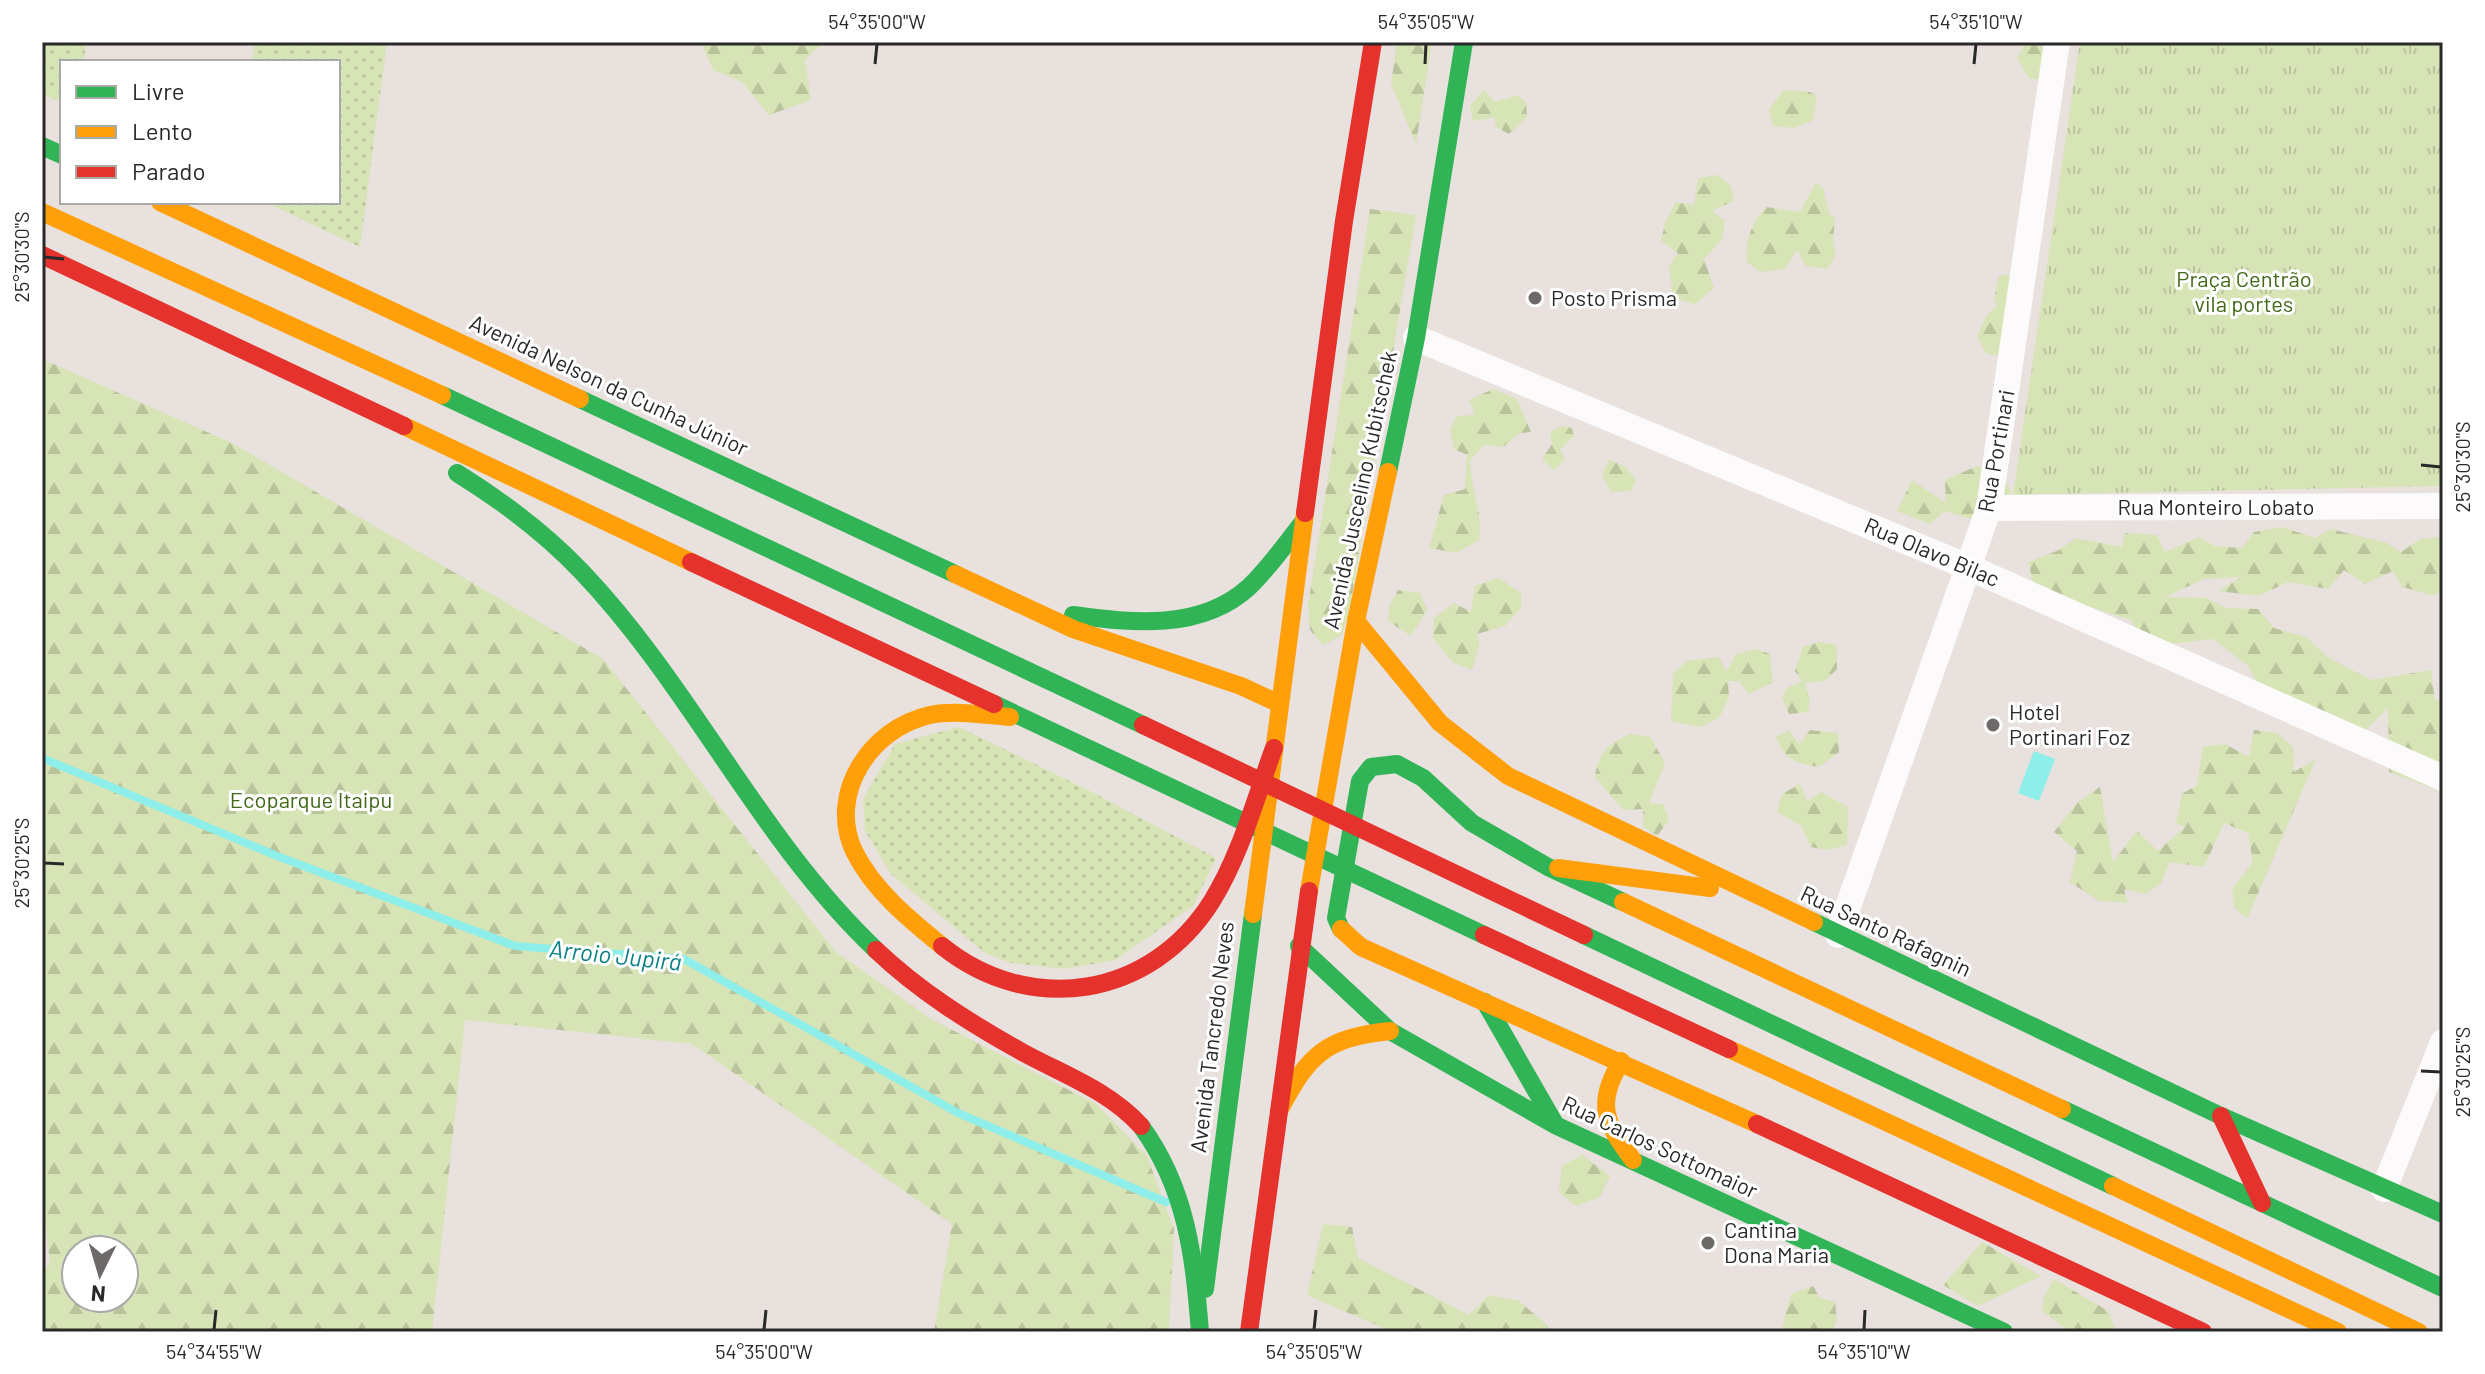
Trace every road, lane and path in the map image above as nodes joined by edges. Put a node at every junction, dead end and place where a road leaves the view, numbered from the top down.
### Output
1 (1373, 42) edge
2 (1464, 42) edge
3 (2057, 42) edge
4 (164, 204) edge
5 (42, 212) edge
6 (42, 255) edge
7 (1416, 338) junction
8 (290, 372) junction
9 (2443, 506) edge
10 (1989, 508) junction
11 (1304, 521) junction
12 (1968, 567) junction
13 (1038, 610) junction
14 (1356, 621) junction
15 (1280, 704) junction
16 (1028, 718) junction
17 (1274, 748) junction
18 (2443, 778) edge
19 (1548, 867) junction
20 (1773, 904) junction
21 (1838, 935) junction
22 (1299, 946) junction
23 (1485, 1002) junction
24 (1390, 1031) junction
25 (2443, 1042) edge
26 (1621, 1061) junction
27 (1277, 1115) junction
28 (2221, 1116) junction
29 (1555, 1125) junction
30 (1635, 1162) junction
31 (2384, 1189) junction
32 (2262, 1203) junction
33 (2443, 1214) edge
34 (2443, 1288) edge
35 (1962, 1322) edge
36 (1200, 1332) edge
37 (1249, 1332) edge
38 (2004, 1332) edge
39 (2203, 1332) edge
40 (2338, 1332) edge
41 (2419, 1332) edge

1 - 11 main road, Avenida Juscelino Kubitschek
2 - 7 main road, Avenida Juscelino Kubitschek
3 - 10 street, Rua Portinari
4 - 13 main road, Avenida Nelson da Cunha Júnior
5 - 41 main road
6 - 8 main road
7 - 12 street, Rua Olavo Bilac
7 - 14 main road, Avenida Juscelino Kubitschek
8 - 16 main road
8 - 36 main road
9 - 10 street, Rua Monteiro Lobato
10 - 12 street, Rua Portinari
11 - 13 main road, Avenida Nelson da Cunha Júnior
11 - 15 main road, Avenida Juscelino Kubitschek
12 - 18 street, Rua Olavo Bilac
12 - 21 street, Rua Portinari
13 - 15 main road, Avenida Nelson da Cunha Júnior
14 - 20 main road, Rua Santo Rafagnin
14 - 22 main road, Avenida Juscelino Kubitschek
15 - 17 main road, Avenida Juscelino Kubitschek
16 - 17 main road
16 - 40 main road
17 - 36 main road, Avenida Tancredo Neves
19 - 20 main road
19 - 23 main road
19 - 32 main road
20 - 21 main road, Rua Santo Rafagnin
21 - 28 main road, Rua Santo Rafagnin
22 - 24 main road, Rua Carlos Sottomaior
22 - 27 main road
23 - 26 main road
23 - 29 main road
24 - 27 main road
24 - 29 main road, Rua Carlos Sottomaior
25 - 31 street
26 - 30 main road
26 - 39 main road
27 - 37 main road
28 - 31 main road, Rua Santo Rafagnin
28 - 32 main road
29 - 30 main road, Rua Carlos Sottomaior
30 - 35 main road, Rua Carlos Sottomaior
31 - 33 main road, Rua Santo Rafagnin
32 - 34 main road
35 - 38 main road, Rua Carlos Sottomaior

